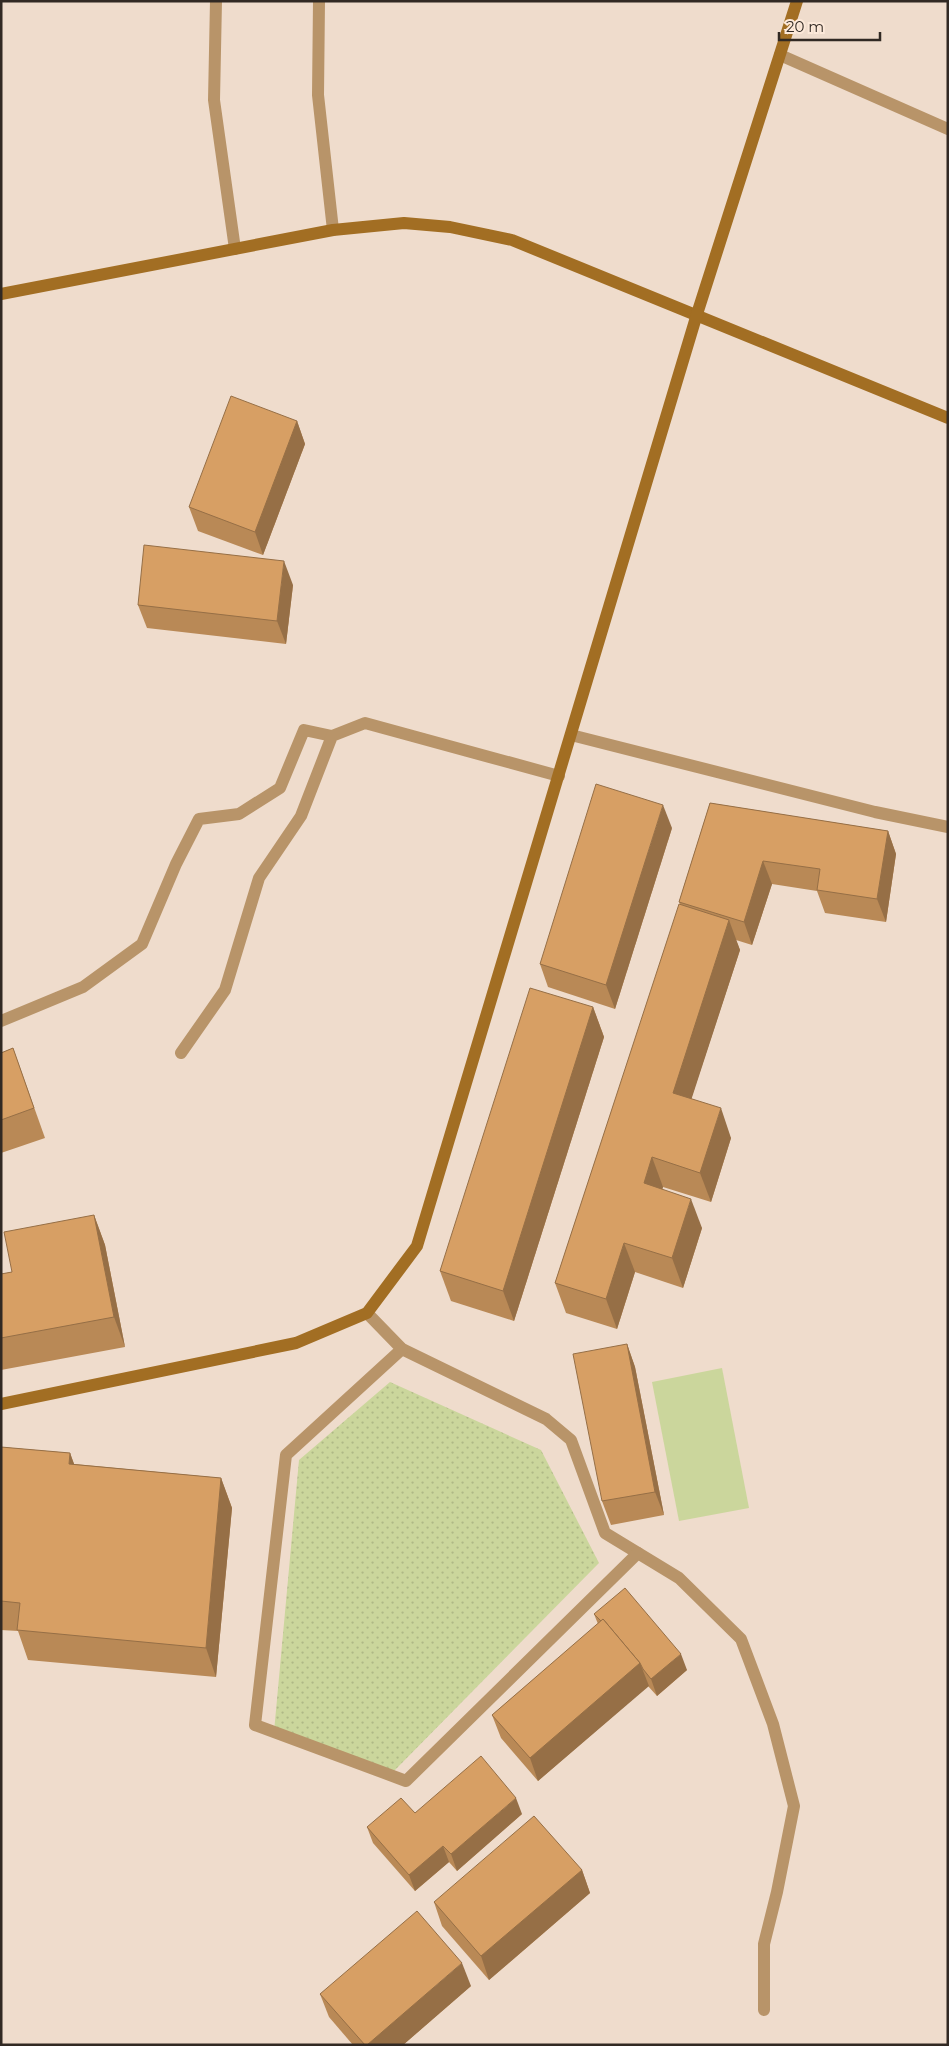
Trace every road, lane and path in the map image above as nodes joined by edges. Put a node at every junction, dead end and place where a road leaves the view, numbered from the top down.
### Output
1 (216, 1) edge
2 (319, 1) edge
3 (797, 1) edge
4 (780, 55) junction
5 (948, 129) edge
6 (333, 230) junction
7 (235, 249) junction
8 (1, 294) edge
9 (697, 314) junction
10 (948, 418) edge
11 (571, 734) junction
12 (332, 736) junction
13 (559, 776) junction
14 (948, 827) edge
15 (1, 1021) edge
16 (181, 1053) dead end
17 (367, 1313) junction
18 (402, 1349) junction
19 (1, 1404) edge
20 (638, 1553) junction
21 (764, 2010) dead end

1 - 7 street
2 - 6 street
3 - 4 main road
4 - 5 street
4 - 9 main road
6 - 7 main road
6 - 9 main road
7 - 8 main road
9 - 10 main road
9 - 11 main road
11 - 13 main road
11 - 14 street
12 - 13 street
12 - 15 street
12 - 16 street
13 - 17 main road
17 - 18 street
17 - 19 main road
18 - 20 street
18 - 20 street
20 - 21 street

